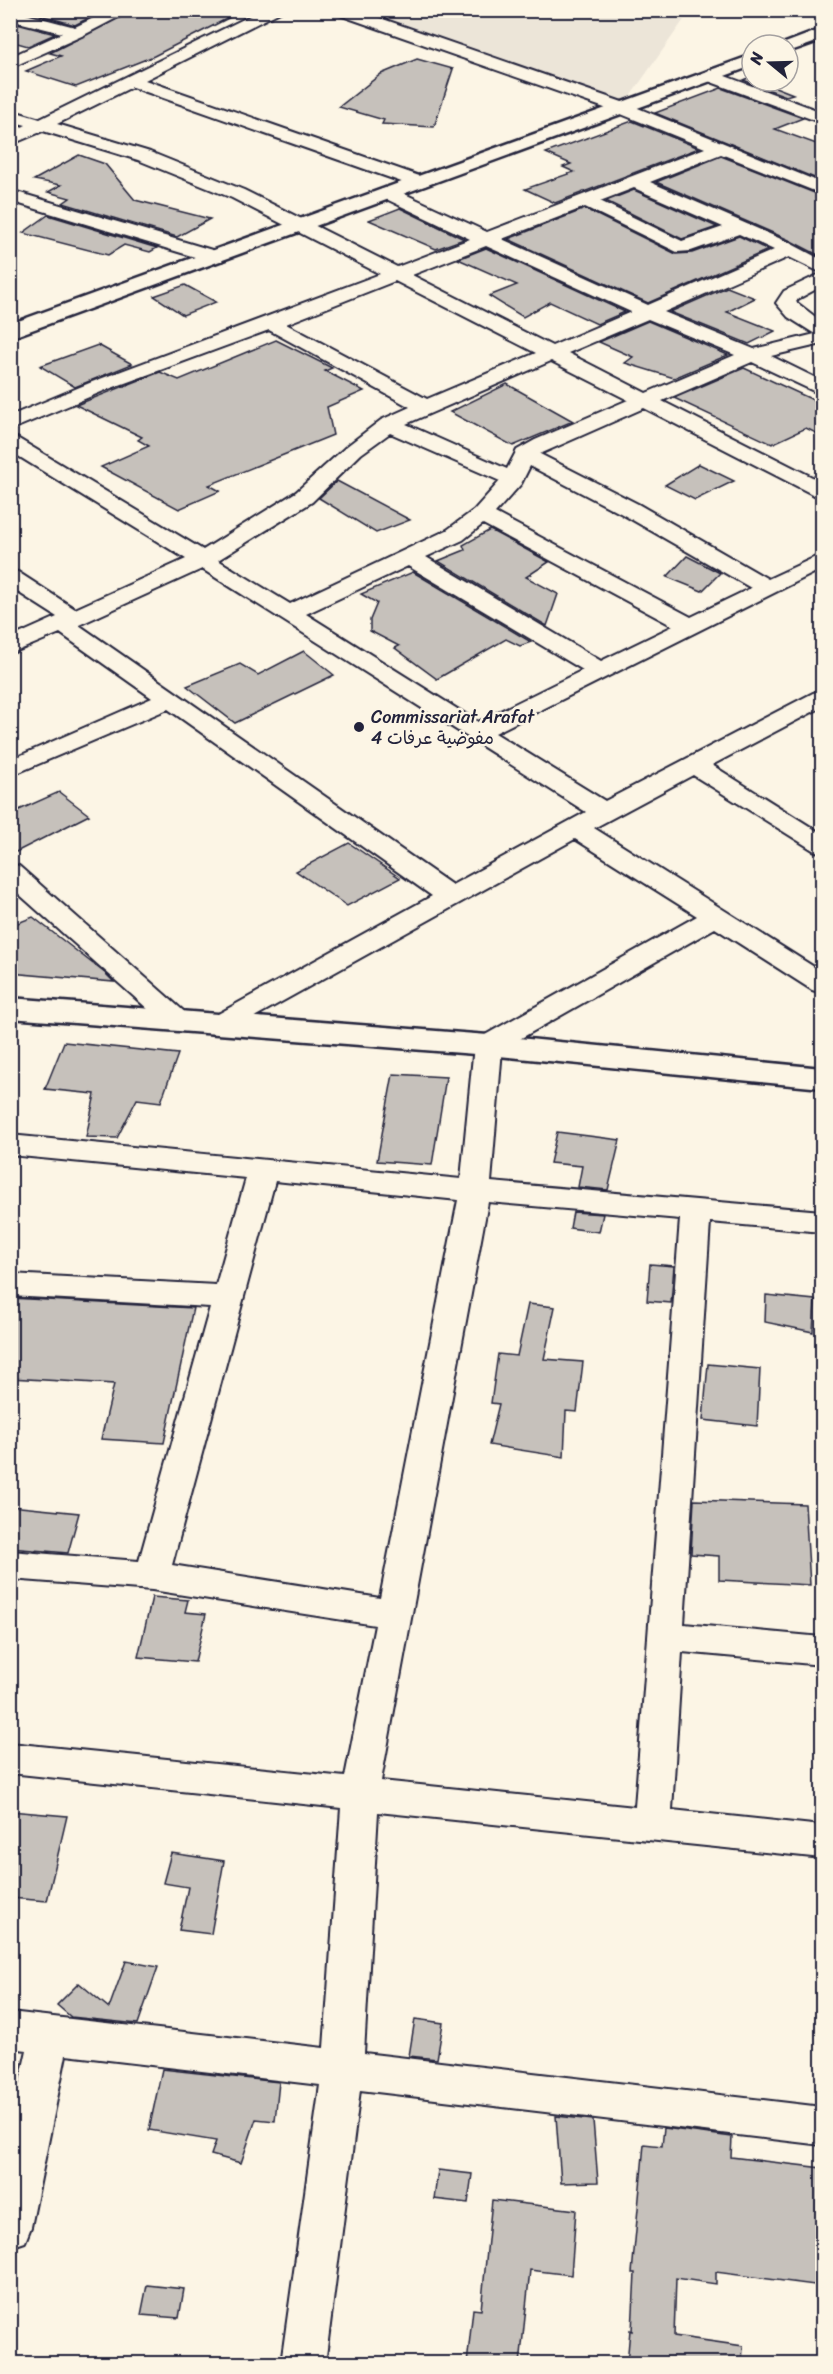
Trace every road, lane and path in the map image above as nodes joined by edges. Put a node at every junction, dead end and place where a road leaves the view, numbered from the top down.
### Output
1 (124, 10) edge
2 (276, 10) edge
3 (340, 10) edge
4 (10, 15) edge
5 (78, 32) junction
6 (822, 34) edge
7 (800, 42) edge
8 (15, 58) edge
9 (740, 64) edge
10 (710, 75) junction
11 (131, 81) junction
12 (622, 108) junction
13 (817, 112) edge
14 (10, 115) edge
15 (44, 124) junction
16 (10, 140) edge
17 (721, 148) junction
18 (633, 181) junction
19 (419, 182) junction
20 (822, 189) edge
21 (388, 193) junction
22 (10, 195) edge
23 (584, 200) junction
24 (298, 226) junction
25 (740, 228) junction
26 (486, 240) junction
27 (788, 250) junction
28 (215, 256) junction
29 (822, 267) edge
30 (394, 274) junction
31 (822, 279) edge
32 (645, 312) junction
33 (270, 323) junction
34 (822, 330) edge
35 (10, 332) edge
36 (822, 338) edge
37 (549, 353) junction
38 (752, 355) junction
39 (822, 389) edge
40 (645, 401) junction
41 (426, 407) junction
42 (10, 424) edge
43 (388, 424) junction
44 (10, 442) edge
45 (525, 455) junction
46 (513, 479) junction
47 (822, 490) edge
48 (482, 515) junction
49 (409, 556) junction
50 (203, 560) junction
51 (822, 561) edge
52 (10, 577) edge
53 (768, 588) junction
54 (288, 613) junction
55 (69, 621) junction
56 (691, 626) junction
57 (10, 647) edge
58 (601, 671) junction
59 (822, 698) edge
60 (170, 699) junction
61 (477, 732) junction
62 (694, 765) junction
63 (10, 769) edge
64 (604, 812) junction
65 (576, 828) junction
66 (822, 845) edge
67 (10, 872) edge
68 (451, 897) junction
69 (717, 916) junction
70 (822, 984) edge
71 (10, 1008) edge
72 (178, 1021) junction
73 (219, 1024) junction
74 (488, 1045) junction
75 (822, 1078) edge
76 (10, 1145) edge
77 (263, 1170) junction
78 (475, 1191) junction
79 (696, 1210) junction
80 (822, 1221) edge
81 (10, 1285) edge
82 (229, 1297) junction
83 (10, 1565) edge
84 (152, 1576) junction
85 (394, 1614) junction
86 (664, 1636) junction
87 (822, 1651) edge
88 (10, 1758) edge
89 (360, 1796) junction
90 (652, 1825) junction
91 (822, 1842) edge
92 (10, 2030) edge
93 (50, 2035) junction
94 (343, 2068) junction
95 (822, 2126) edge
96 (10, 2227) edge
97 (303, 2364) edge

1 - 5 street
2 - 11 street
3 - 12 street
4 - 5 street
5 - 8 street
6 - 7 street
9 - 10 street
10 - 12 street
10 - 13 street
11 - 15 street
11 - 19 street
12 - 17 street
12 - 19 street
14 - 15 street
15 - 16 street
15 - 24 street
17 - 18 street
17 - 20 street
18 - 23 street
18 - 25 street
19 - 21 street
21 - 24 street
21 - 26 street
22 - 28 street
23 - 25 street
23 - 26 street
24 - 28 street
24 - 30 street
25 - 27 street
26 - 30 street
26 - 32 street
27 - 29 street
27 - 32 street
28 - 35 street
30 - 33 street
30 - 37 street
31 - 34 street
32 - 37 street
32 - 38 street
33 - 41 street
33 - 42 street
36 - 38 street
37 - 40 street
37 - 41 street
38 - 39 street
38 - 40 street
40 - 45 street
40 - 47 street
41 - 43 street
43 - 46 street
43 - 50 street
44 - 50 street
45 - 46 street
45 - 53 street
46 - 48 street
48 - 49 street
48 - 56 street
49 - 54 street
49 - 58 street
50 - 54 street
50 - 55 street
51 - 53 street
52 - 55 street
53 - 56 street
54 - 61 street
55 - 57 street
55 - 60 street
56 - 58 street
58 - 61 street
59 - 62 street
60 - 63 street
60 - 68 street
61 - 64 street
62 - 64 street
62 - 66 street
64 - 65 street
65 - 68 street
65 - 69 street
67 - 72 street
68 - 73 street
69 - 70 street
69 - 74 street
71 - 72 street
72 - 73 street
73 - 74 street
74 - 75 street
74 - 78 street
76 - 77 street
77 - 78 street
77 - 82 street
78 - 79 street
78 - 85 street
79 - 80 street
79 - 86 street
81 - 82 street
82 - 84 street
83 - 84 street
84 - 85 street
85 - 89 street
86 - 87 street
86 - 90 street
88 - 89 street
89 - 90 street
89 - 94 street
90 - 91 street
92 - 93 street
93 - 94 street
93 - 96 street
94 - 95 street
94 - 97 street

